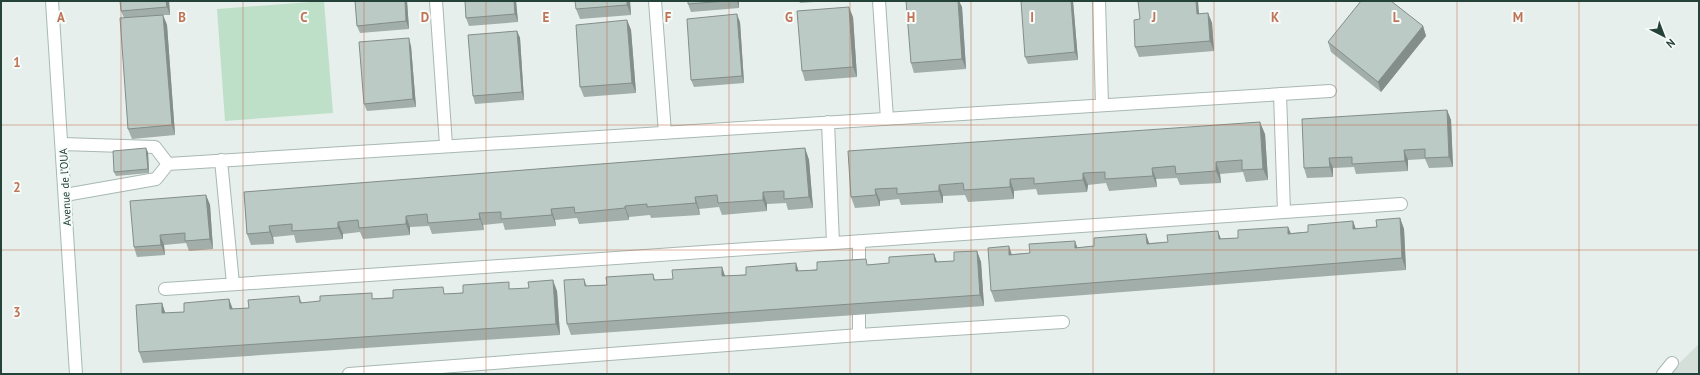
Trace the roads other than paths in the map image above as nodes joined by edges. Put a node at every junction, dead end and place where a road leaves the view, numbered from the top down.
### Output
1 (52, 1) edge
2 (436, 1) edge
3 (654, 1) edge
4 (879, 1) edge
5 (1099, 1) edge
6 (1330, 91) dead end
7 (1280, 94) junction
8 (1102, 105) junction
9 (888, 119) junction
10 (828, 122) junction
11 (665, 133) junction
12 (62, 144) junction
13 (446, 146) junction
14 (221, 160) junction
15 (168, 164) junction
16 (65, 195) junction
17 (1401, 204) dead end
18 (1284, 212) junction
19 (859, 241) junction
20 (833, 243) junction
21 (233, 284) junction
22 (165, 289) dead end
23 (1063, 322) dead end
24 (859, 334) junction
25 (1672, 363) dead end
26 (76, 374) edge
27 (349, 374) edge
28 (1663, 374) edge

1 - 12 street, Avenue de l’OUA
2 - 13 street
3 - 11 street
4 - 9 street
5 - 8 street
6 - 7 street
7 - 8 street
7 - 18 street
8 - 9 street
9 - 10 street
10 - 11 street
10 - 20 street
11 - 13 street
12 - 15 street
12 - 16 street, Avenue de l’OUA
13 - 14 street
14 - 15 street
14 - 21 street
15 - 16 street
16 - 26 street, Avenue de l’OUA
17 - 18 street
18 - 19 street
19 - 20 street
19 - 24 street
20 - 21 street
21 - 22 street
23 - 24 street
24 - 27 street
25 - 28 street

